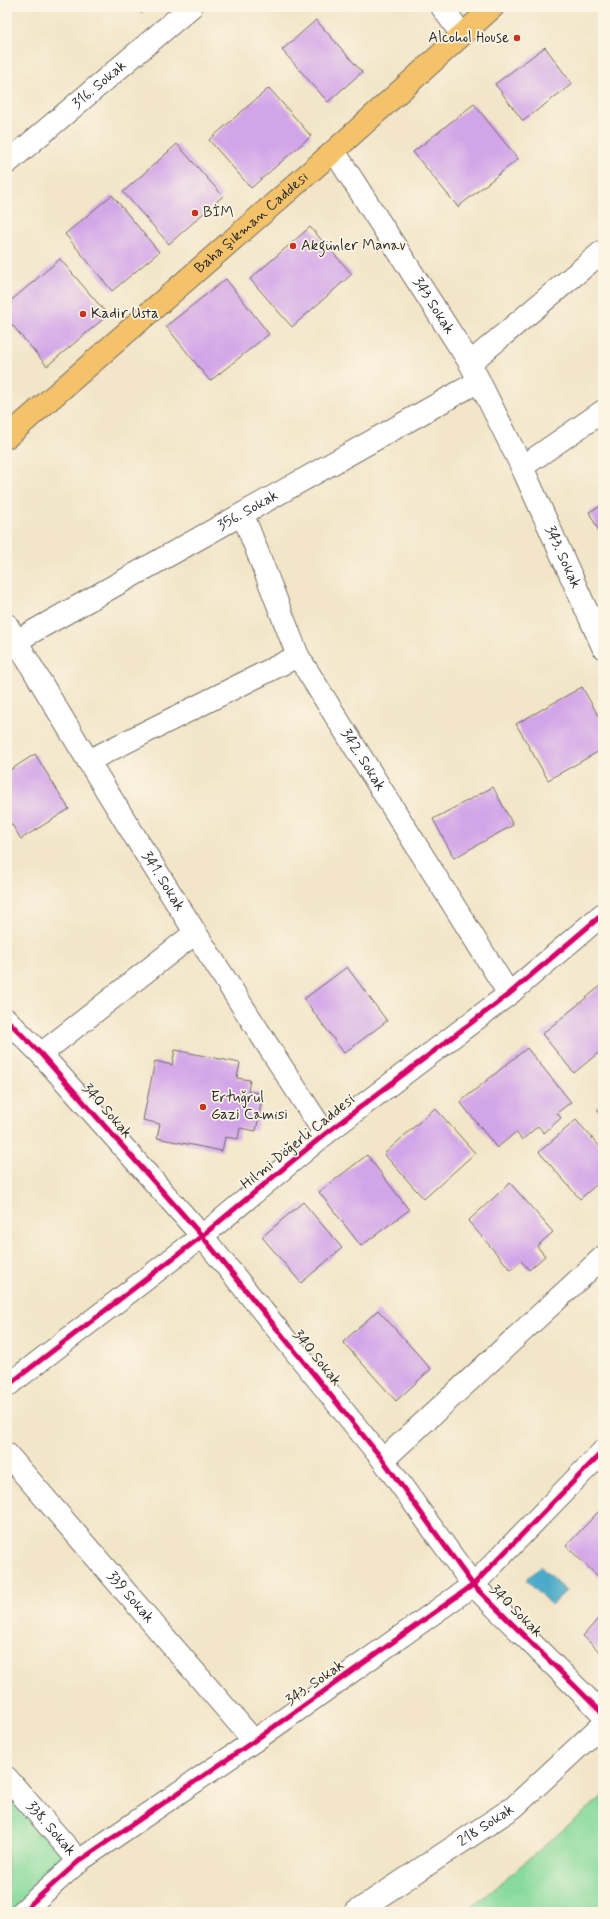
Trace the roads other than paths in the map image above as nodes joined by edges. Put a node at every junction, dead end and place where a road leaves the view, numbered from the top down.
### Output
1 (192, 7) edge
2 (442, 7) edge
3 (493, 7) edge
4 (462, 35) junction
5 (334, 151) junction
6 (7, 163) edge
7 (603, 251) edge
8 (474, 372) junction
9 (603, 410) edge
10 (7, 437) edge
11 (522, 467) junction
12 (243, 515) junction
13 (12, 633) edge
14 (603, 647) edge
15 (298, 656) junction
16 (88, 761) junction
17 (603, 914) edge
18 (195, 933) junction
19 (509, 994) junction
20 (7, 1020) edge
21 (41, 1054) junction
22 (325, 1134) junction
23 (202, 1236) junction
24 (603, 1258) edge
25 (7, 1386) edge
26 (603, 1450) edge
27 (7, 1454) edge
28 (384, 1460) junction
29 (473, 1585) junction
30 (603, 1714) edge
31 (603, 1724) edge
32 (254, 1741) junction
33 (7, 1778) edge
34 (79, 1861) junction
35 (22, 1912) edge
36 (356, 1912) edge

1 - 6 street, 316. Sokak
2 - 4 street
3 - 4 main road, Baha Şıkman Caddesi
4 - 5 main road, Baha Şıkman Caddesi
5 - 8 street, 343 Sokak
5 - 10 main road, Baha Şıkman Caddesi
7 - 8 street, 356. Sokak
8 - 11 street, 343 Sokak
8 - 12 street, 356. Sokak
9 - 11 street
11 - 14 street, 343. Sokak
12 - 13 street, 356. Sokak
12 - 15 street, 342. Sokak
13 - 16 street, 341. Sokak
15 - 16 street
15 - 19 street, 342. Sokak
16 - 18 street, 341. Sokak
17 - 19 street, Hilmi Döğerli Caddesi
18 - 21 street
18 - 22 street, 341. Sokak
19 - 22 street, Hilmi Döğerli Caddesi
20 - 21 street, 340 Sokak
21 - 23 street, 340 Sokak
22 - 23 street, Hilmi Döğerli Caddesi
23 - 25 street, Hilmi Döğerli Caddesi
23 - 28 street, 340 Sokak
24 - 28 street
26 - 29 street, 343. Sokak
27 - 32 street, 339 Sokak
28 - 29 street, 340 Sokak
29 - 30 street, 340 Sokak
29 - 32 street, 343. Sokak
31 - 36 street, 218 Sokak
32 - 34 street, 343. Sokak
33 - 34 street, 338. Sokak
34 - 35 street, 343. Sokak

